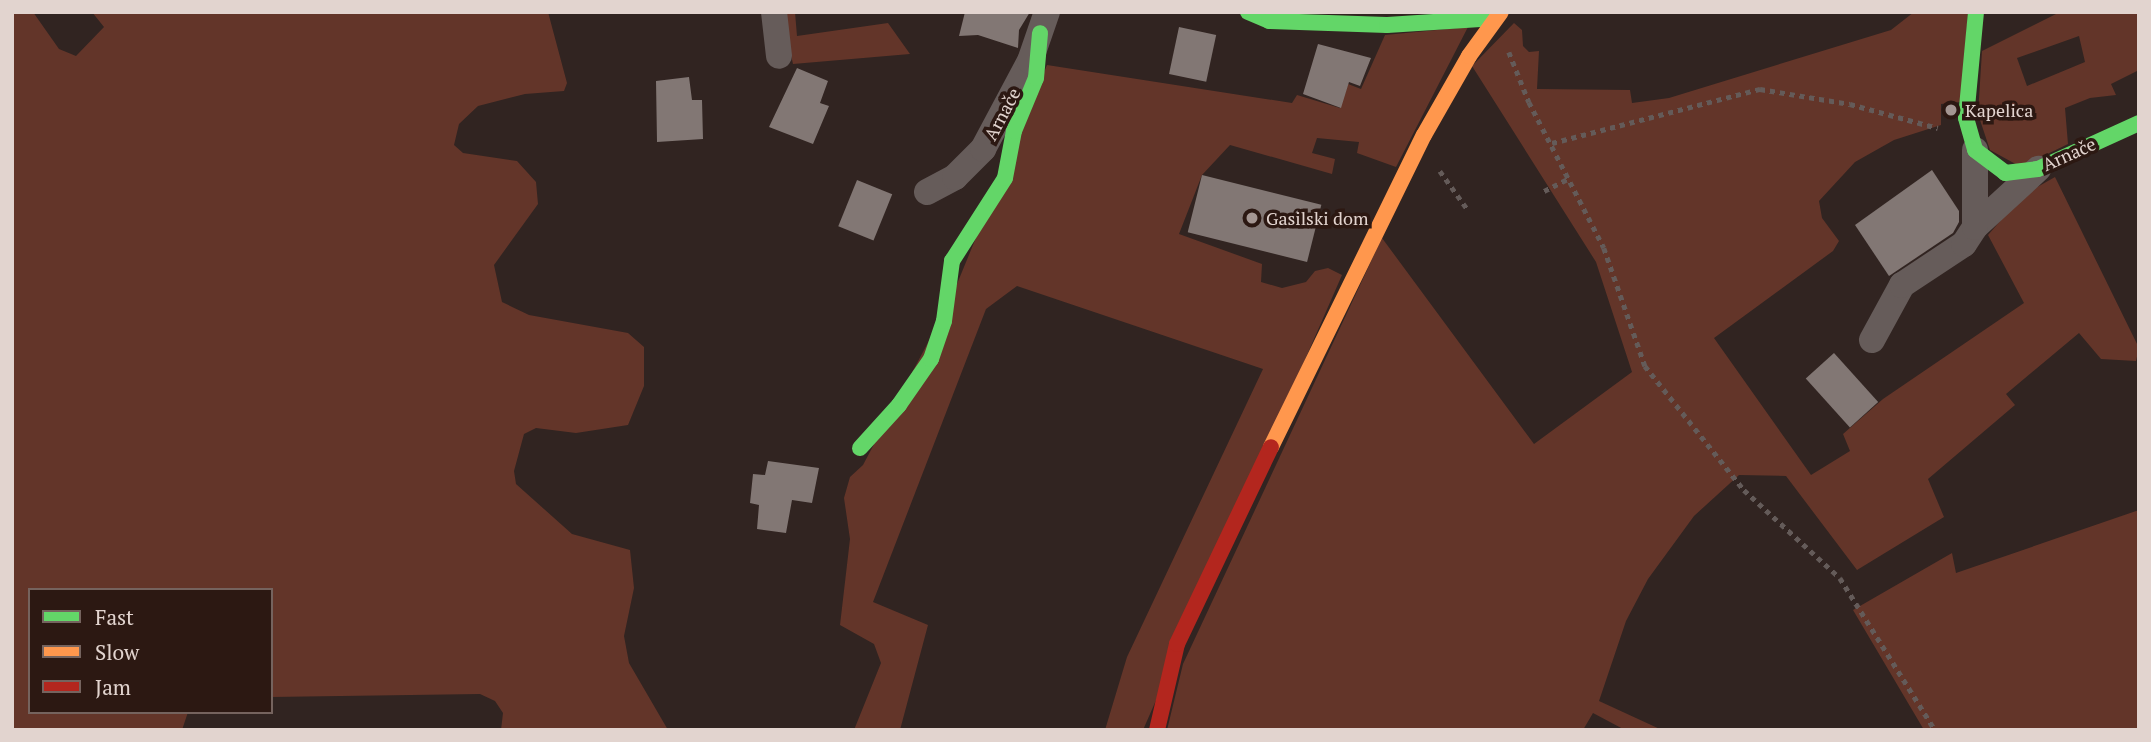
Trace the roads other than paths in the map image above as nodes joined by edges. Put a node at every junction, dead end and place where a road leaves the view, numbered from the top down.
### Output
1 (774, 12) edge
2 (1248, 12) edge
3 (1976, 12) edge
4 (1499, 15) edge
5 (1044, 22) edge
6 (779, 56) dead end
7 (2139, 123) edge
8 (1975, 150) junction
9 (2038, 169) junction
10 (927, 192) dead end
11 (1975, 228) junction
12 (1872, 340) dead end
13 (860, 448) dead end
14 (1157, 730) edge

1 - 6 street
2 - 4 street
3 - 8 street
4 - 14 street
5 - 10 street, Arnače
5 - 13 street
7 - 9 street, Arnače
8 - 9 street, Arnače
8 - 11 street
9 - 11 street
11 - 12 street

